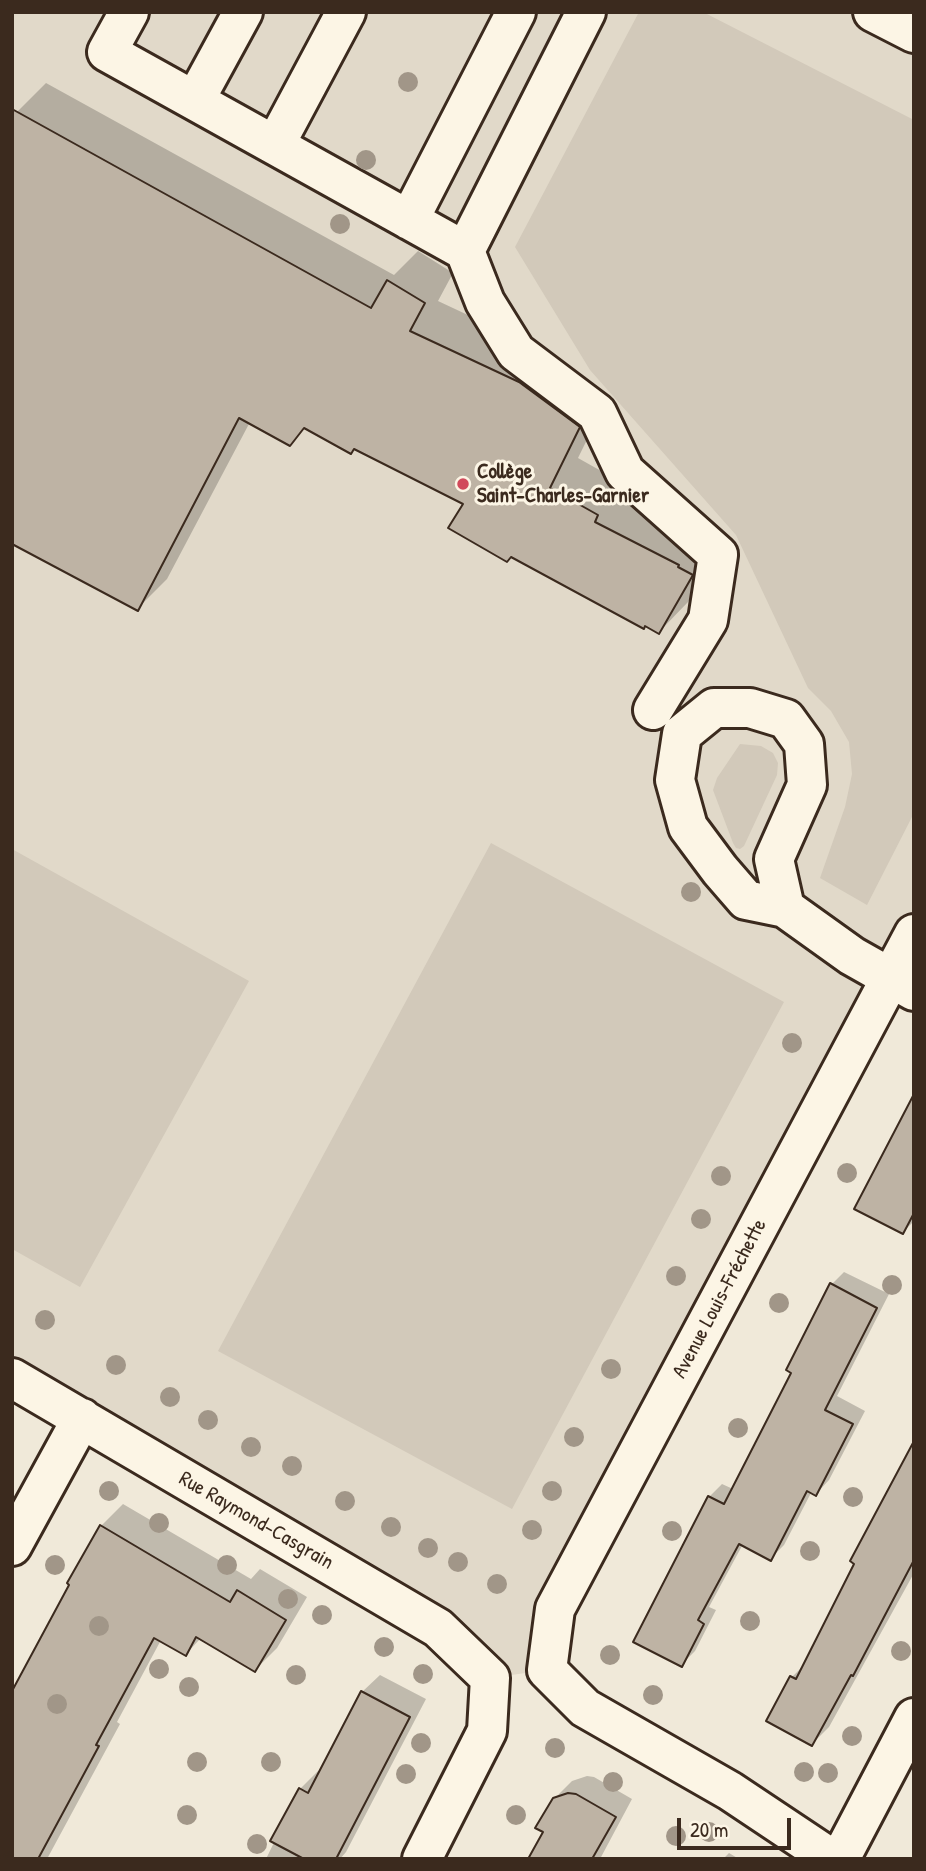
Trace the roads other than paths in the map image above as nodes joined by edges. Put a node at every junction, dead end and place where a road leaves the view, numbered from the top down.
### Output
1 (129, 12) edge
2 (243, 12) edge
3 (346, 12) edge
4 (516, 12) edge
5 (586, 12) edge
6 (873, 12) edge
7 (914, 33) edge
8 (195, 100) junction
9 (275, 145) junction
10 (409, 220) junction
11 (465, 251) junction
12 (653, 710) dead end
13 (785, 908) junction
14 (914, 934) edge
15 (903, 985) edge
16 (12, 1378) edge
17 (82, 1418) junction
18 (12, 1546) edge
19 (914, 1718) edge
20 (422, 1859) edge
21 (832, 1859) edge
22 (840, 1859) edge

1 - 8 street
2 - 8 street
3 - 9 street
4 - 10 street
5 - 11 street
6 - 7 street
8 - 9 street
9 - 10 street
10 - 11 street
11 - 12 street
13 - 13 street
13 - 15 street
14 - 15 street, Avenue Louis-Fréchette
15 - 21 street, Avenue Louis-Fréchette
16 - 17 street, Rue Raymond-Casgrain
17 - 18 street
17 - 20 street, Rue Raymond-Casgrain
19 - 22 street

